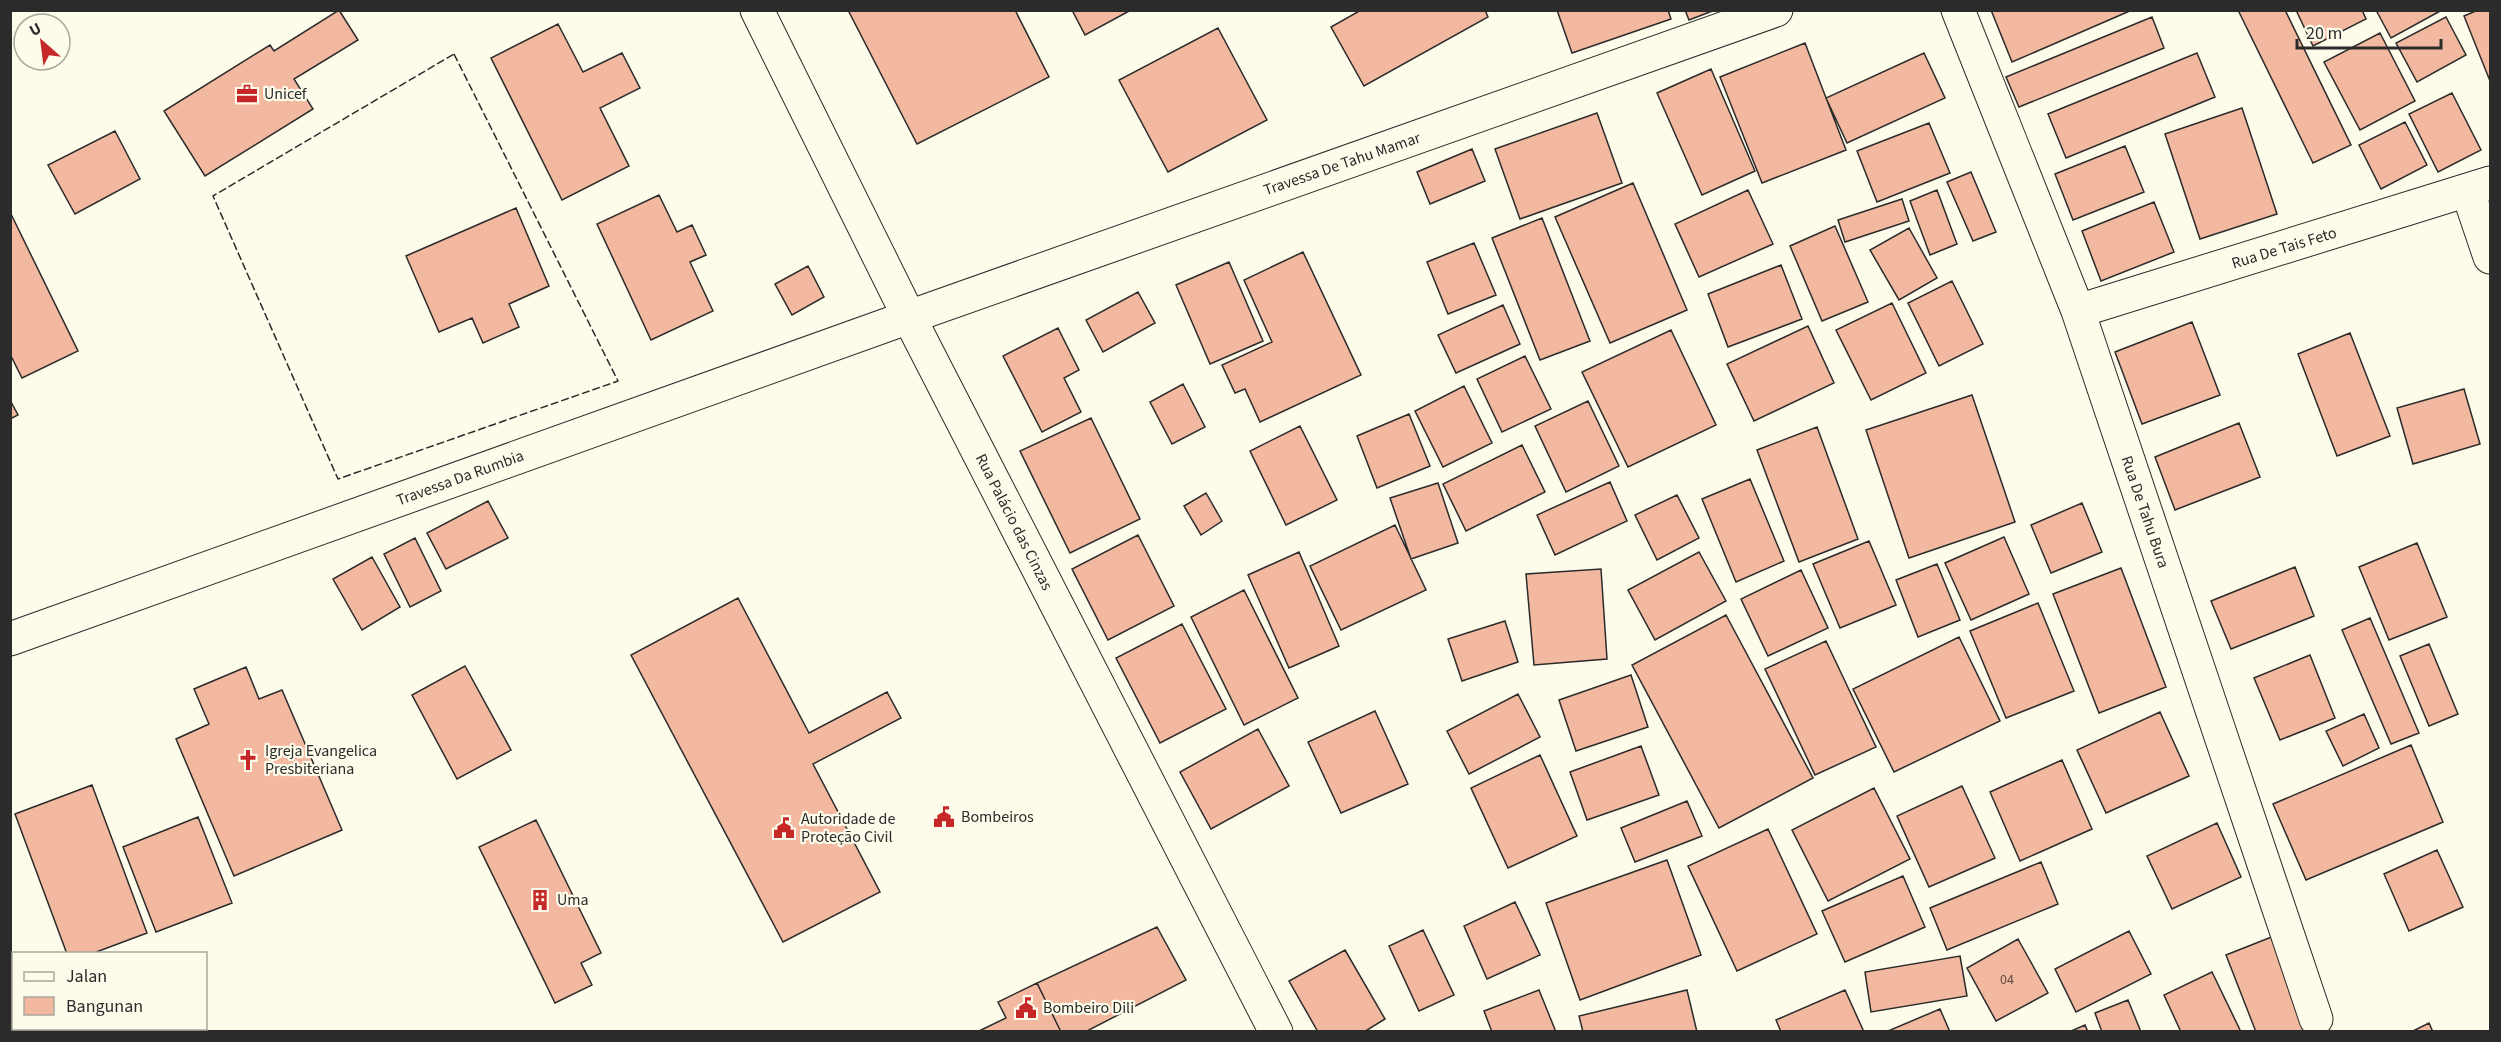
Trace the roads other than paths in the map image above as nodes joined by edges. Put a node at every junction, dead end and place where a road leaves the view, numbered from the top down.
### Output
1 (757, 10) edge
2 (1776, 10) edge
3 (1958, 10) edge
4 (2479, 187) edge
5 (2490, 257) edge
6 (2078, 311) junction
7 (909, 317) junction
8 (10, 639) edge
9 (2316, 1019) dead end
10 (1276, 1032) edge

1 - 7 street, Rua Palácio das Cinzas
2 - 7 street, Travessa De Tahu Mamar
3 - 6 street, Rua De Tahu Bura
4 - 5 street
4 - 6 street, Rua De Tais Feto
6 - 9 street, Rua De Tahu Bura
7 - 8 street, Travessa Da Rumbia
7 - 10 street, Rua Palácio das Cinzas

